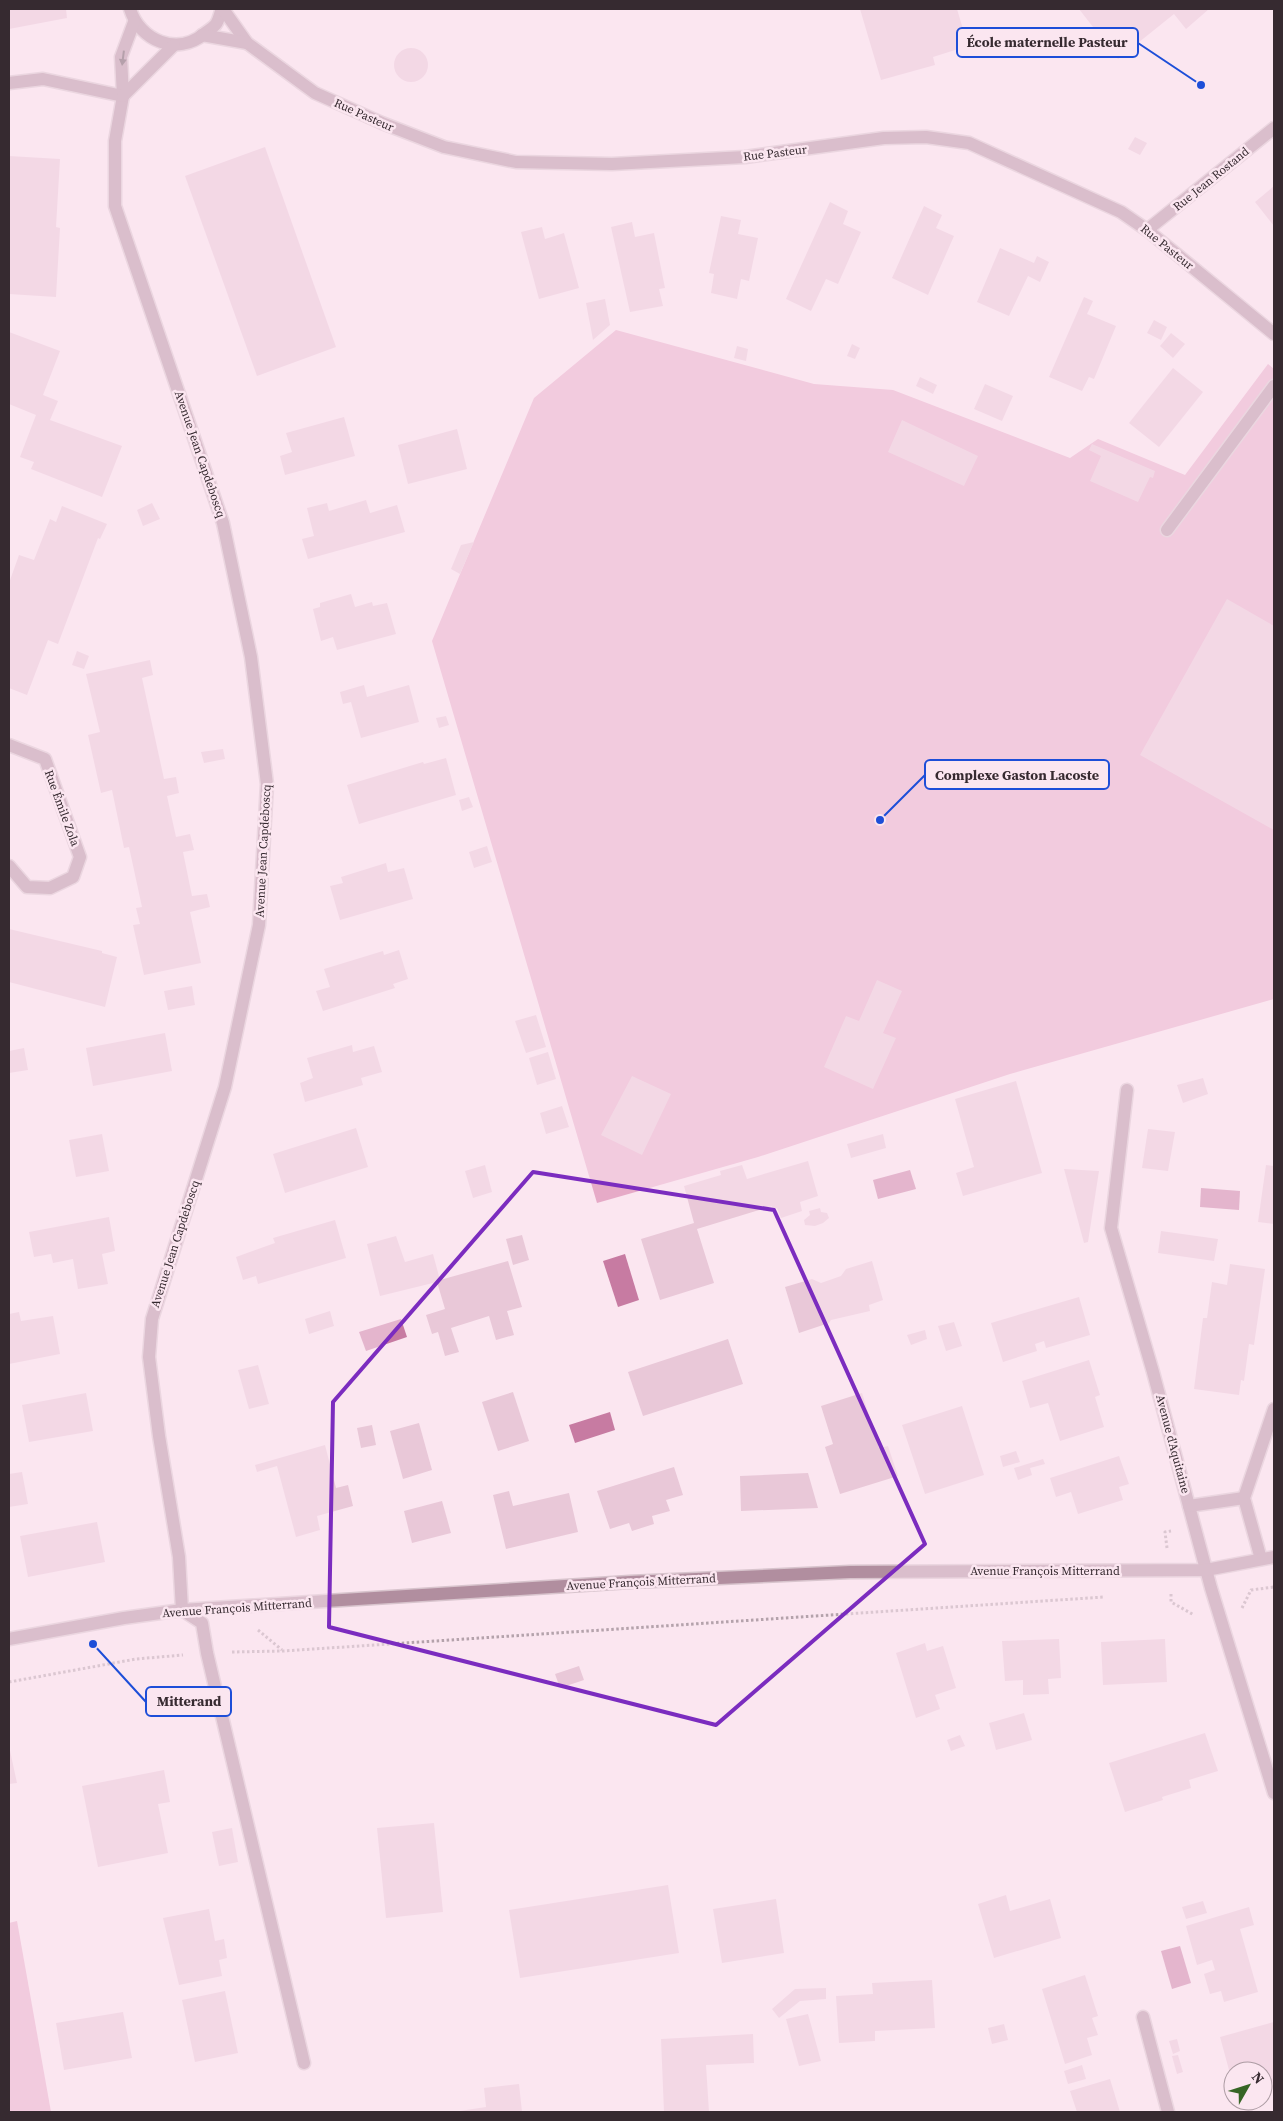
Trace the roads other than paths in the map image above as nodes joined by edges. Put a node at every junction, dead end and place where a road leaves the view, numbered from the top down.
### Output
1 (130, 9) edge
2 (222, 9) edge
3 (134, 22) junction
4 (202, 35) junction
5 (246, 43) junction
6 (174, 45) junction
7 (9, 82) edge
8 (123, 96) junction
9 (1274, 128) edge
10 (1147, 230) junction
11 (1274, 334) edge
12 (1274, 386) edge
13 (1167, 530) dead end
14 (9, 745) edge
15 (9, 866) edge
16 (1127, 1090) dead end
17 (1274, 1409) edge
18 (1244, 1498) junction
19 (1189, 1506) junction
20 (1274, 1557) edge
21 (1261, 1559) junction
22 (1206, 1570) junction
23 (182, 1610) junction
24 (9, 1639) edge
25 (1274, 1793) edge
26 (1143, 2016) dead end
27 (304, 2063) dead end
28 (1168, 2112) edge

1 - 3 street
2 - 4 street
2 - 5 street, Rue Pasteur
3 - 6 street
3 -> 8 street, Avenue Jean Capdeboscq
4 - 5 street, Rue Pasteur
4 - 6 street
5 - 10 street, Rue Pasteur
6 - 8 street
7 - 8 street
8 - 23 street, Avenue Jean Capdeboscq
9 - 10 street, Rue Jean Rostand
10 - 11 street, Rue Pasteur
12 - 13 street
14 - 15 street, Rue Émile Zola
16 - 19 street, Avenue d'Aquitaine
17 - 18 street
18 - 19 street
18 - 21 street
19 - 22 street, Avenue d'Aquitaine
20 - 21 street, Avenue François Mitterrand
21 - 22 street, Avenue François Mitterrand
22 - 23 street, Avenue François Mitterrand
22 - 25 street, Avenue d'Aquitaine
23 - 24 street, Avenue François Mitterrand
23 - 27 street
26 - 28 street

